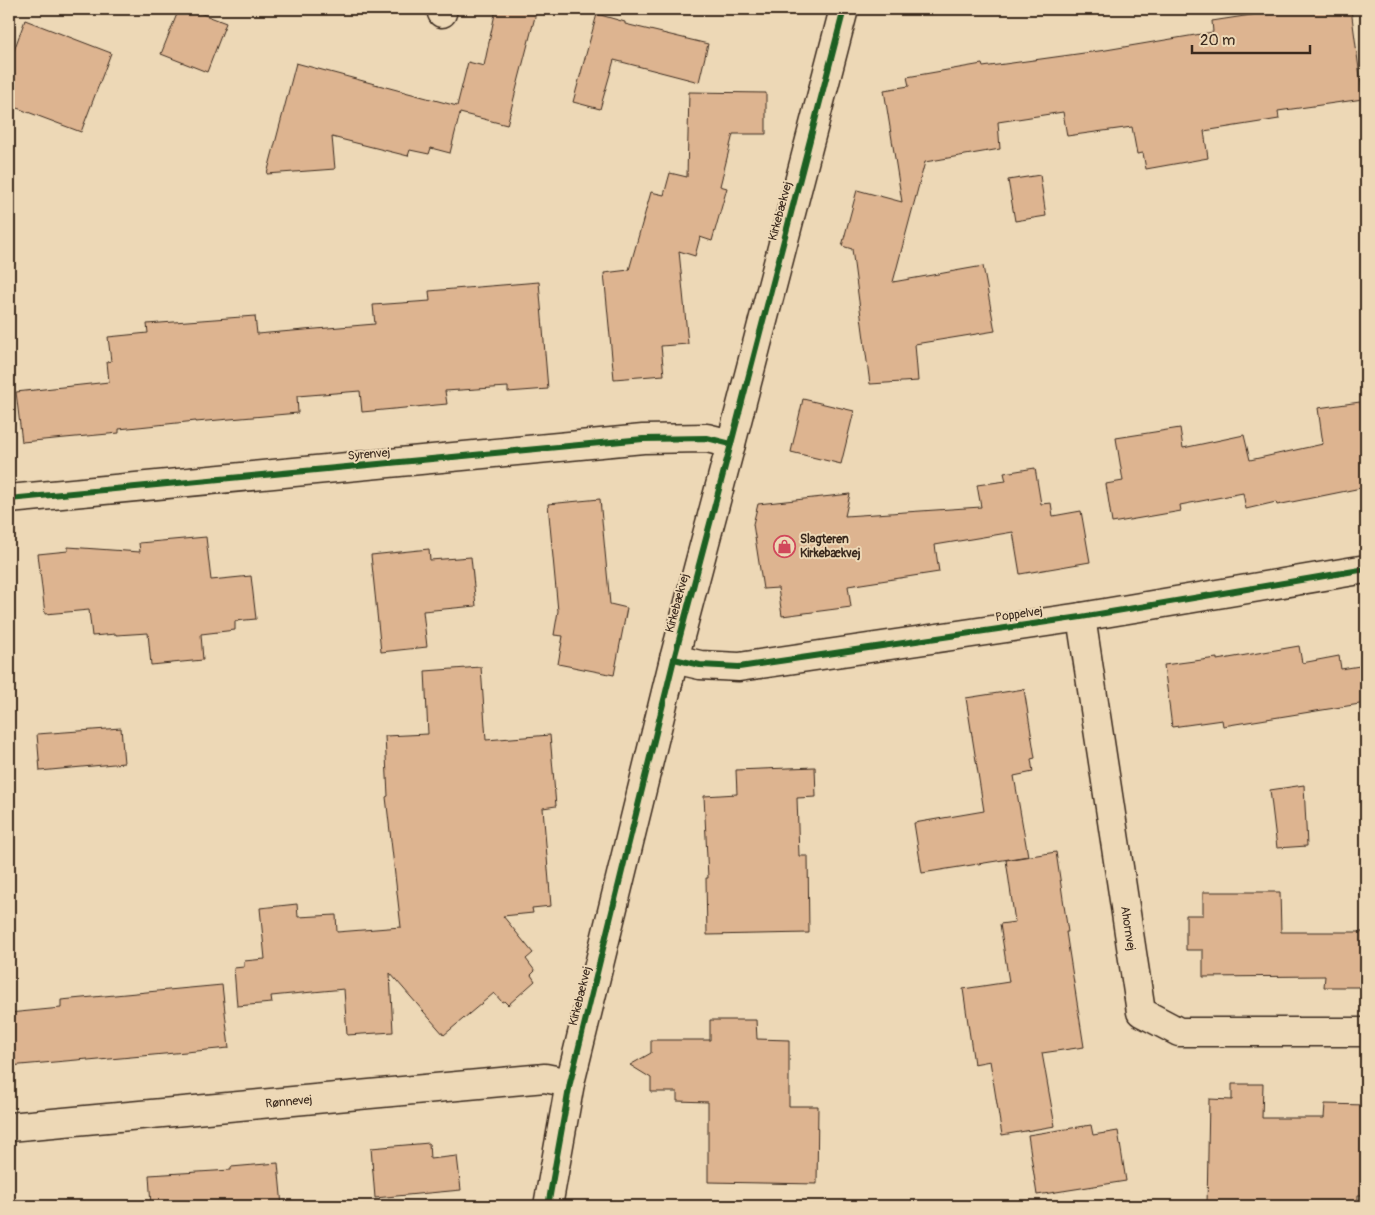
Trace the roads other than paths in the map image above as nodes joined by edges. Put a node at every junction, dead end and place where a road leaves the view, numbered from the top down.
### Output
1 (844, 9) edge
2 (732, 444) junction
3 (9, 499) edge
4 (1366, 569) edge
5 (1081, 617) junction
6 (674, 659) junction
7 (1366, 1032) edge
8 (570, 1083) junction
9 (9, 1127) edge
10 (548, 1206) edge

1 - 2 street, Kirkebækvej
2 - 3 street, Syrenvej
2 - 6 street, Kirkebækvej
4 - 5 street, Poppelvej
5 - 6 street, Poppelvej
5 - 7 street, Ahornvej
6 - 8 street, Kirkebækvej
8 - 9 street, Rønnevej
8 - 10 street, Kirkebækvej

